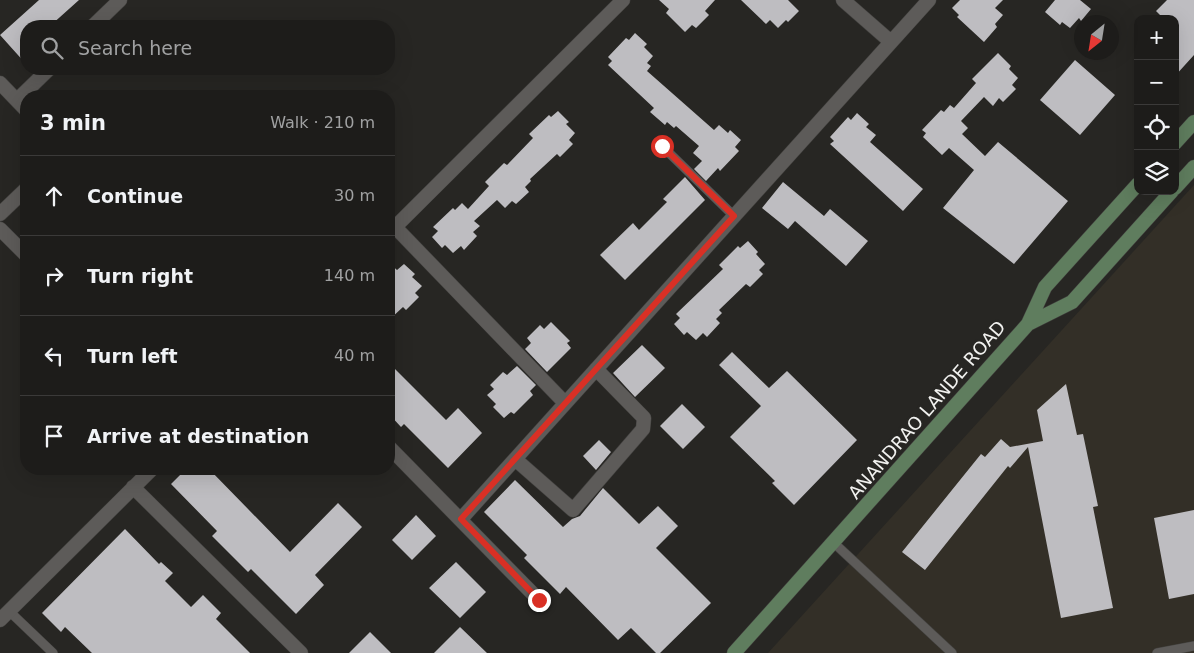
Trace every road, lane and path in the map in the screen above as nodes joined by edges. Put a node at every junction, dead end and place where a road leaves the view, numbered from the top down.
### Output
1 (120, 0) edge
2 (623, 0) edge
3 (843, 0) edge
4 (928, 0) edge
5 (99, 20) edge
6 (891, 42) junction
7 (44, 75) edge
8 (0, 83) edge
9 (33, 90) edge
10 (20, 103) edge
11 (1194, 122) edge
12 (1179, 139) edge
13 (662, 146) dead end
14 (1194, 167) edge
15 (1179, 184) edge
16 (1134, 188) edge
17 (20, 195) edge
18 (1168, 195) edge
19 (0, 214) edge
20 (734, 216) junction
21 (395, 227) edge
22 (0, 229) edge
23 (395, 233) edge
24 (20, 249) edge
25 (1028, 324) junction
26 (596, 369) junction
27 (565, 403) junction
28 (395, 453) edge
29 (515, 459) junction
30 (146, 475) edge
31 (133, 487) junction
32 (461, 519) junction
33 (834, 543) junction
34 (539, 600) dead end
35 (3, 613) edge
36 (1194, 646) edge
37 (53, 653) edge
38 (301, 653) edge
39 (734, 653) edge
40 (952, 653) edge
41 (1157, 653) edge

1 - 5 street
2 - 21 street
3 - 6 street
4 - 6 street
6 - 20 street
7 - 9 street
8 - 10 street
11 - 12 main road
13 - 20 lane
14 - 15 main road
16 - 25 main road, ANANDRAO LANDE ROAD
17 - 19 street
18 - 25 main road
20 - 26 street
22 - 24 street
23 - 27 street
25 - 33 main road, ANANDRAO LANDE ROAD
26 - 27 street
26 - 29 street
27 - 29 street
28 - 32 street
29 - 32 street
30 - 31 street
31 - 35 street
31 - 38 street
32 - 34 street
33 - 39 main road, ANANDRAO LANDE ROAD
33 - 40 lane
35 - 37 lane
36 - 41 lane

